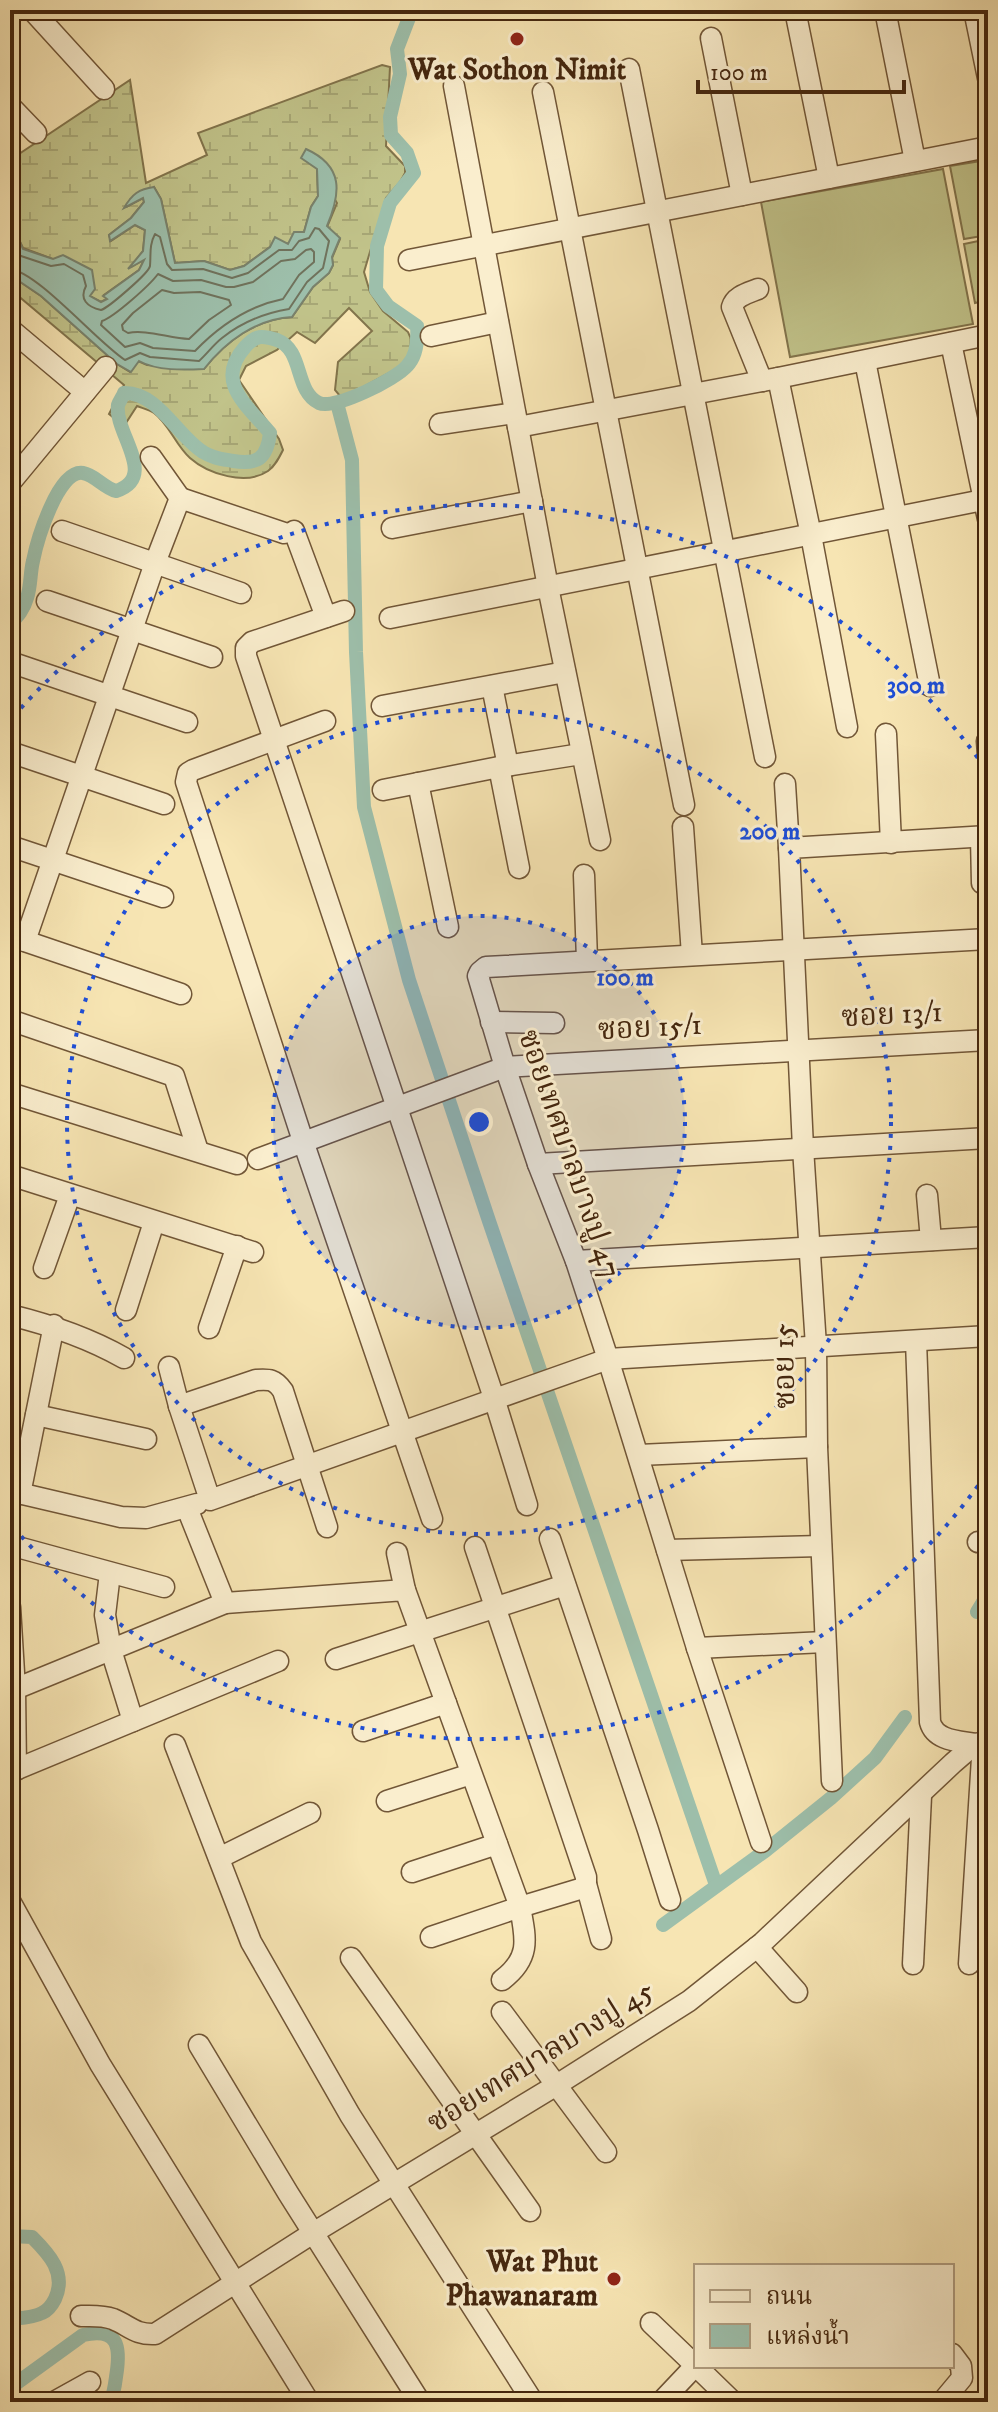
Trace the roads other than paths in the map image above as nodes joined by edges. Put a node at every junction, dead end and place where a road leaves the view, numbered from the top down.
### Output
1 (32, 10) edge
2 (795, 10) edge
3 (885, 10) edge
4 (974, 10) edge
5 (711, 38) dead end
6 (629, 69) dead end
7 (988, 78) edge
8 (454, 86) dead end
9 (104, 89) dead end
10 (543, 92) dead end
11 (10, 106) edge
12 (36, 133) dead end
13 (988, 147) edge
14 (915, 161) junction
15 (829, 178) junction
16 (742, 195) junction
17 (656, 212) junction
18 (569, 228) junction
19 (483, 246) junction
20 (409, 260) dead end
21 (758, 289) dead end
22 (498, 322) junction
23 (10, 329) edge
24 (988, 335) edge
25 (431, 336) dead end
26 (951, 343) junction
27 (865, 361) junction
28 (106, 367) dead end
29 (770, 380) junction
30 (85, 392) junction
31 (692, 395) junction
32 (605, 411) junction
33 (516, 420) junction
34 (440, 424) dead end
35 (151, 457) dead end
36 (10, 483) edge
37 (180, 498) junction
38 (532, 501) junction
39 (987, 506) edge
40 (896, 517) junction
41 (392, 528) dead end
42 (62, 531) dead end
43 (811, 535) junction
44 (724, 553) junction
45 (155, 563) junction
46 (638, 570) junction
47 (548, 587) junction
48 (241, 593) dead end
49 (47, 601) dead end
50 (390, 618) dead end
51 (132, 630) junction
52 (212, 657) dead end
53 (10, 662) edge
54 (565, 672) junction
55 (492, 686) junction
56 (930, 686) dead end
57 (110, 695) junction
58 (382, 706) dead end
59 (325, 721) dead end
60 (187, 722) dead end
61 (847, 727) dead end
62 (886, 734) dead end
63 (274, 740) junction
64 (987, 741) edge
65 (10, 752) edge
66 (581, 754) junction
67 (988, 755) edge
68 (765, 757) dead end
69 (504, 766) junction
70 (82, 777) junction
71 (418, 783) junction
72 (785, 784) dead end
73 (383, 790) dead end
74 (164, 804) dead end
75 (684, 805) dead end
76 (683, 827) dead end
77 (984, 836) edge
78 (600, 840) dead end
79 (891, 843) junction
80 (10, 846) edge
81 (789, 848) junction
82 (53, 860) junction
83 (519, 868) dead end
84 (584, 875) dead end
85 (982, 883) dead end
86 (163, 897) dead end
87 (448, 927) dead end
88 (18, 938) edge
89 (988, 939) edge
90 (793, 950) junction
91 (692, 955) junction
92 (587, 960) junction
93 (181, 994) dead end
94 (10, 1020) edge
95 (491, 1022) junction
96 (554, 1023) dead end
97 (988, 1040) edge
98 (798, 1050) junction
99 (505, 1067) junction
100 (10, 1093) edge
101 (397, 1106) junction
102 (988, 1138) edge
103 (303, 1141) junction
104 (803, 1148) junction
105 (198, 1151) junction
106 (258, 1159) dead end
107 (237, 1164) dead end
108 (538, 1164) junction
109 (10, 1175) edge
110 (70, 1195) junction
111 (927, 1195) dead end
112 (154, 1222) junction
113 (988, 1237) edge
114 (931, 1240) junction
115 (810, 1247) junction
116 (576, 1261) junction
117 (44, 1268) dead end
118 (126, 1310) dead end
119 (10, 1315) edge
120 (54, 1325) junction
121 (209, 1328) dead end
122 (988, 1336) edge
123 (916, 1341) junction
124 (816, 1346) junction
125 (124, 1358) dead end
126 (608, 1359) junction
127 (169, 1367) dead end
128 (494, 1398) junction
129 (179, 1406) junction
130 (36, 1415) junction
131 (402, 1432) junction
132 (146, 1439) dead end
133 (817, 1447) junction
134 (639, 1455) junction
135 (306, 1465) junction
136 (15, 1493) edge
137 (210, 1500) junction
138 (527, 1505) dead end
139 (187, 1508) junction
140 (432, 1519) dead end
141 (327, 1527) dead end
142 (550, 1539) dead end
143 (10, 1545) edge
144 (821, 1546) junction
145 (475, 1547) dead end
146 (667, 1550) junction
147 (397, 1553) dead end
148 (110, 1573) junction
149 (565, 1585) junction
150 (164, 1587) dead end
151 (405, 1590) junction
152 (225, 1603) junction
153 (10, 1607) edge
154 (496, 1607) junction
155 (420, 1632) junction
156 (825, 1642) junction
157 (697, 1648) junction
158 (111, 1650) junction
159 (336, 1659) dead end
160 (278, 1661) dead end
161 (15, 1689) junction
162 (446, 1703) junction
163 (133, 1721) junction
164 (363, 1731) dead end
165 (982, 1743) edge
166 (175, 1745) dead end
167 (13, 1771) edge
168 (471, 1774) junction
169 (832, 1781) dead end
170 (921, 1796) junction
171 (387, 1801) dead end
172 (310, 1813) dead end
173 (761, 1842) dead end
174 (497, 1844) junction
175 (219, 1858) junction
176 (412, 1872) dead end
177 (586, 1884) junction
178 (670, 1900) dead end
179 (10, 1901) edge
180 (520, 1907) junction
181 (431, 1937) dead end
182 (601, 1939) dead end
183 (757, 1947) junction
184 (351, 1958) dead end
185 (913, 1964) dead end
186 (969, 1964) dead end
187 (502, 1980) dead end
188 (797, 1992) dead end
189 (502, 2012) dead end
190 (199, 2045) dead end
191 (555, 2086) junction
192 (474, 2134) junction
193 (606, 2152) dead end
194 (394, 2182) junction
195 (530, 2211) dead end
196 (313, 2233) junction
197 (235, 2281) junction
198 (81, 2316) dead end
199 (651, 2323) dead end
200 (954, 2357) edge
201 (694, 2364) edge
202 (694, 2368) edge
203 (698, 2368) edge
204 (90, 2382) dead end
205 (54, 2402) edge
206 (309, 2402) edge
207 (420, 2402) edge
208 (533, 2402) edge
209 (661, 2402) edge
210 (733, 2402) edge
211 (942, 2402) edge

1 - 9 street
2 - 15 street
3 - 14 street
4 - 7 street
5 - 16 street
6 - 17 street
8 - 19 street
10 - 18 street
11 - 12 street
13 - 14 street
14 - 15 street
15 - 16 street
16 - 17 street
17 - 18 street
17 - 31 street
18 - 19 street
18 - 32 street
19 - 20 street
19 - 22 street
21 - 29 street
22 - 25 street
22 - 33 street
23 - 30 street
24 - 26 street
26 - 27 street
26 - 39 street
27 - 29 street
27 - 40 street
28 - 30 street
29 - 31 street
29 - 43 street
30 - 36 street
31 - 32 street
31 - 44 street
32 - 33 street
32 - 46 street
33 - 34 street
33 - 38 street
35 - 37 street
37 - 45 street
37 - 63 street
38 - 41 street
38 - 47 street
39 - 40 street
40 - 43 street
40 - 56 street
42 - 45 street
43 - 44 street
43 - 61 street
44 - 46 street
44 - 68 street
45 - 48 street
45 - 51 street
46 - 47 street
46 - 75 street
47 - 50 street
47 - 54 street
49 - 51 street
51 - 52 street
51 - 57 street
53 - 57 street
54 - 55 street
54 - 66 street
55 - 58 street
55 - 69 street
57 - 60 street
57 - 70 street
59 - 63 street
62 - 79 street
63 - 101 street
63 - 103 street
64 - 67 street
65 - 70 street
66 - 69 street
66 - 78 street
69 - 71 street
69 - 83 street
70 - 74 street
70 - 82 street
71 - 73 street
71 - 87 street
72 - 81 street, ซอย 15
76 - 91 street
77 - 79 street
77 - 85 street
79 - 81 street
80 - 82 street
81 - 90 street, ซอย 15
82 - 86 street
82 - 88 street
84 - 92 street
88 - 93 street
89 - 90 street, ซอยเทศบาลบางปู 47
90 - 91 street, ซอยเทศบาลบางปู 47
90 - 98 street, ซอย 15
91 - 92 street, ซอยเทศบาลบางปู 47
92 - 95 street, ซอยเทศบาลบางปู 47
94 - 105 street
95 - 96 street
95 - 99 street, ซอยเทศบาลบางปู 47
97 - 98 street, ซอย 13/1
98 - 99 street, ซอย 15/1
98 - 104 street, ซอย 15
99 - 101 street, ซอย 15/1
99 - 108 street, ซอยเทศบาลบางปู 47
100 - 105 street
101 - 103 street, ซอย 15/1
101 - 128 street
102 - 104 street
103 - 106 street, ซอย 15/1
103 - 131 street
104 - 108 street
104 - 115 street, ซอย 15
105 - 107 street
108 - 116 street, ซอยเทศบาลบางปู 47
109 - 110 street
110 - 112 street
110 - 117 street
111 - 114 street
112 - 118 street
112 - 121 street
113 - 114 street
114 - 115 street
115 - 116 street
115 - 124 street, ซอย 15
116 - 126 street, ซอยเทศบาลบางปู 47
119 - 120 street
120 - 125 street
120 - 130 street
122 - 123 street
123 - 124 street
123 - 165 street
124 - 126 street
124 - 133 street, ซอย 15
126 - 128 street
126 - 134 street, ซอยเทศบาลบางปู 47
127 - 129 street
128 - 131 street
128 - 138 street
129 - 135 street
129 - 137 street
130 - 132 street
130 - 136 street
131 - 135 street
131 - 140 street
133 - 134 street
133 - 144 street, ซอย 15
134 - 146 street, ซอยเทศบาลบางปู 47
135 - 137 street
135 - 141 street
136 - 139 street
137 - 139 street
139 - 152 street
142 - 149 street
143 - 148 street
144 - 146 street
144 - 156 street, ซอย 15
145 - 154 street
146 - 157 street, ซอยเทศบาลบางปู 47
147 - 151 street
148 - 150 street
148 - 158 street
149 - 154 street
149 - 178 street
151 - 152 street
151 - 155 street
152 - 158 street
153 - 161 street
154 - 155 street
154 - 177 street
155 - 159 street
155 - 162 street
156 - 157 street
156 - 169 street, ซอย 15
157 - 173 street, ซอยเทศบาลบางปู 47
158 - 161 street
158 - 163 street
160 - 163 street
161 - 167 street
162 - 164 street
162 - 168 street
163 - 167 street
165 - 170 street, ซอยเทศบาลบางปู 45
165 - 186 street
166 - 175 street
168 - 171 street
168 - 174 street
170 - 183 street, ซอยเทศบาลบางปู 45
170 - 185 street
172 - 175 street
174 - 176 street
174 - 180 street
175 - 194 street
177 - 180 street
177 - 182 street
179 - 197 street
180 - 181 street
180 - 187 street
183 - 188 street
183 - 191 street, ซอยเทศบาลบางปู 45
184 - 192 street
189 - 191 street
190 - 196 street
191 - 192 street, ซอยเทศบาลบางปู 45
191 - 193 street
192 - 194 street, ซอยเทศบาลบางปู 45
192 - 195 street
194 - 196 street, ซอยเทศบาลบางปู 45
194 - 208 street
196 - 197 street, ซอยเทศบาลบางปู 45
196 - 207 street
197 - 198 street, ซอยเทศบาลบางปู 45
197 - 206 street
199 - 201 street
200 - 211 street
202 - 209 street
203 - 210 street
204 - 205 street

